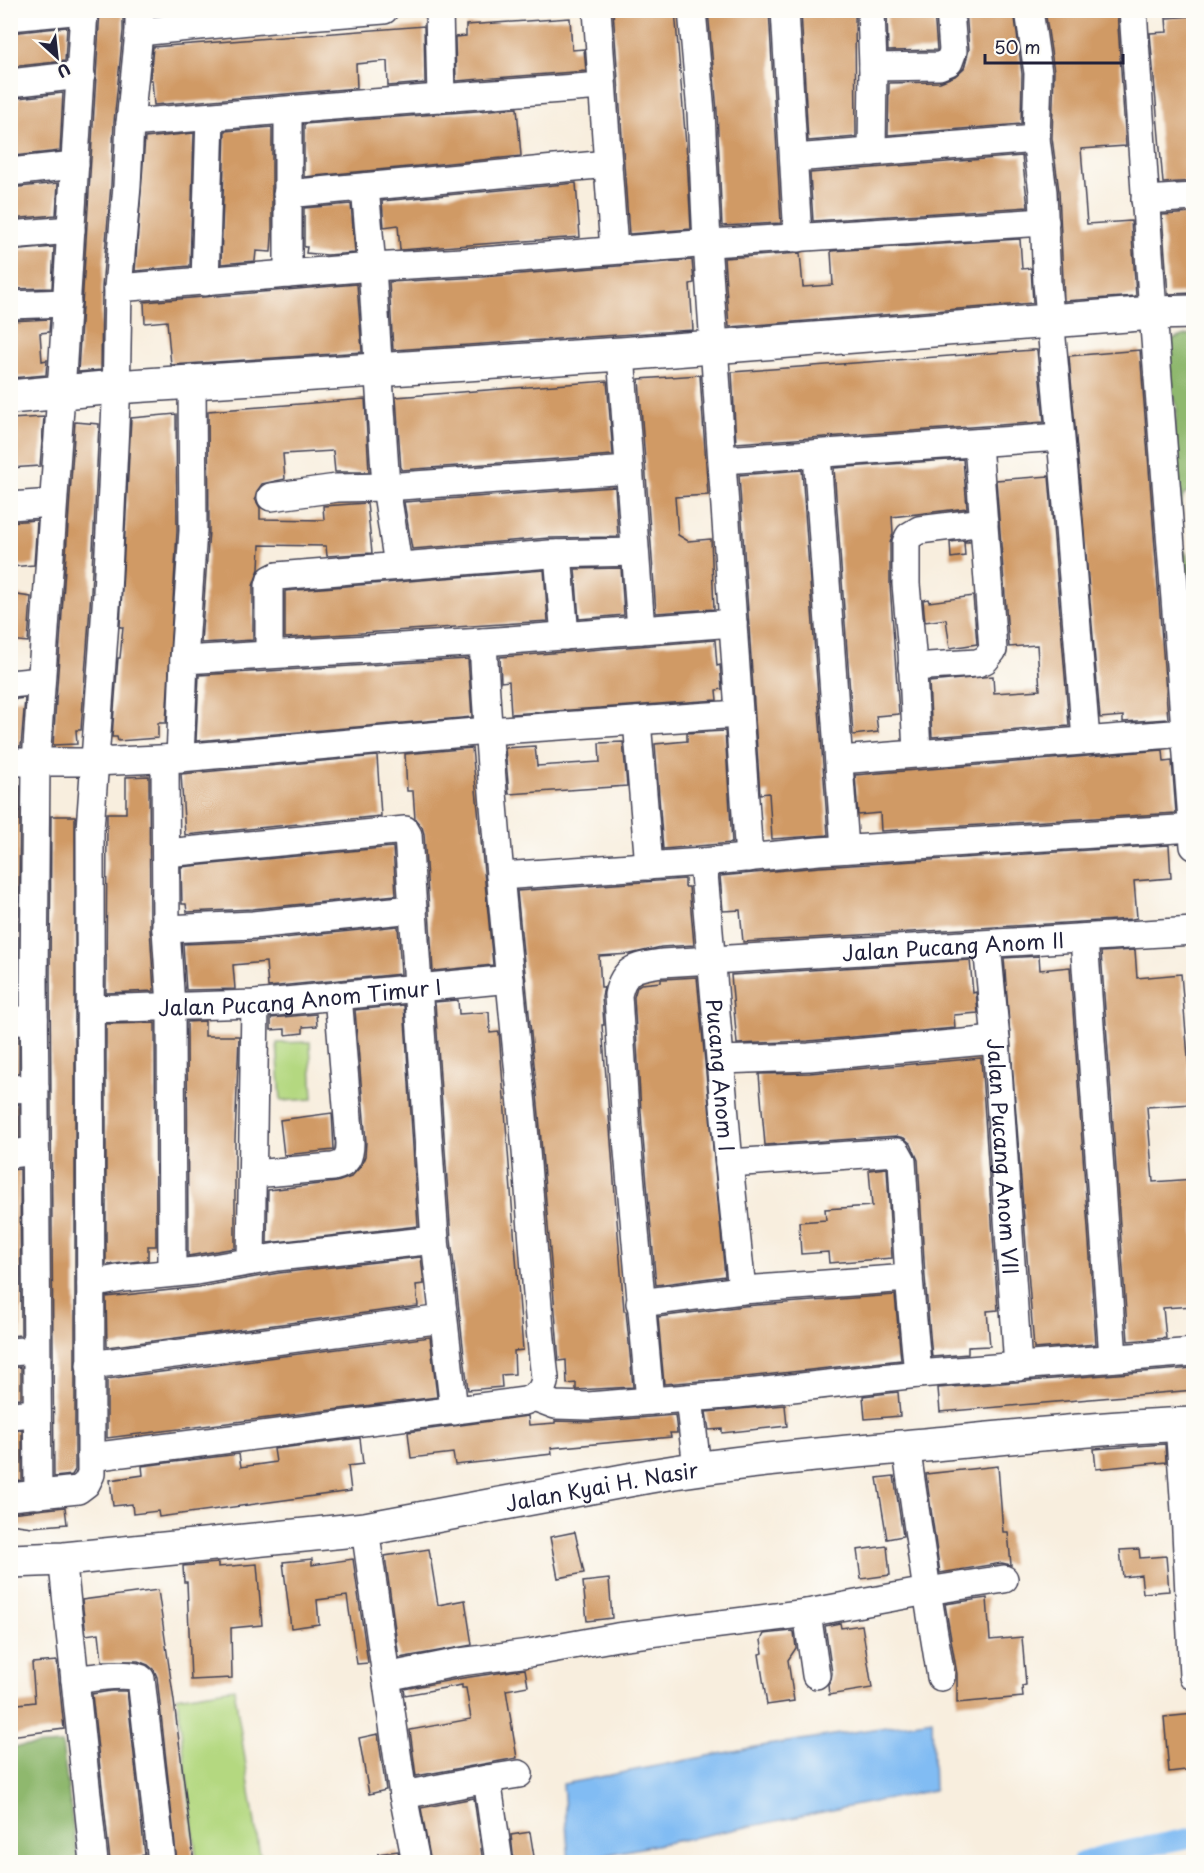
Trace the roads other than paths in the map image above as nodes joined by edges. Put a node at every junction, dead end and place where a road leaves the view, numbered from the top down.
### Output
1 (83, 10) edge
2 (384, 10) edge
3 (439, 10) edge
4 (597, 10) edge
5 (692, 10) edge
6 (785, 10) edge
7 (871, 10) edge
8 (950, 10) edge
9 (1029, 10) edge
10 (1133, 10) edge
11 (10, 17) edge
12 (139, 21) edge
13 (873, 68) junction
14 (81, 75) junction
15 (10, 83) edge
16 (602, 86) junction
17 (441, 98) junction
18 (288, 111) junction
19 (210, 117) junction
20 (130, 123) junction
21 (1036, 140) junction
22 (872, 152) junction
23 (794, 158) junction
24 (608, 164) junction
25 (75, 165) junction
26 (10, 172) edge
27 (364, 187) junction
28 (287, 194) junction
29 (1194, 197) edge
30 (1145, 200) junction
31 (1044, 222) junction
32 (71, 230) junction
33 (10, 235) edge
34 (798, 238) junction
35 (707, 243) junction
36 (614, 250) junction
37 (372, 267) junction
38 (288, 274) junction
39 (205, 282) junction
40 (118, 288) junction
41 (67, 303) junction
42 (10, 305) edge
43 (1194, 312) edge
44 (1154, 322) junction
45 (1194, 327) edge
46 (1050, 330) junction
47 (715, 354) junction
48 (622, 362) junction
49 (378, 377) junction
50 (193, 392) junction
51 (116, 395) junction
52 (10, 397) edge
53 (61, 401) junction
54 (10, 412) edge
55 (1060, 437) junction
56 (978, 443) junction
57 (817, 455) junction
58 (723, 460) junction
59 (629, 470) junction
60 (386, 488) junction
61 (271, 497) dead end
62 (53, 503) junction
63 (10, 506) edge
64 (984, 522) junction
65 (635, 552) junction
66 (558, 554) junction
67 (398, 565) junction
68 (1183, 581) edge
69 (734, 623) junction
70 (641, 630) junction
71 (565, 636) junction
72 (483, 642) junction
73 (269, 654) junction
74 (184, 660) junction
75 (912, 666) junction
76 (41, 681) junction
77 (10, 684) edge
78 (739, 714) junction
79 (637, 721) junction
80 (488, 731) junction
81 (1185, 733) junction
82 (1086, 740) junction
83 (917, 752) junction
84 (173, 759) junction
85 (839, 760) junction
86 (23, 762) edge
87 (94, 762) junction
88 (1193, 834) edge
89 (845, 849) junction
90 (166, 853) junction
91 (749, 858) junction
92 (704, 862) junction
93 (649, 866) junction
94 (500, 876) junction
95 (413, 909) junction
96 (166, 929) junction
97 (1194, 931) edge
98 (1084, 938) junction
99 (987, 945) junction
100 (713, 961) junction
101 (510, 980) junction
102 (418, 989) junction
103 (338, 995) junction
104 (255, 1004) junction
105 (171, 1006) junction
106 (90, 1009) junction
107 (22, 1020) edge
108 (996, 1040) junction
109 (721, 1060) junction
110 (23, 1088) edge
111 (23, 1152) edge
112 (729, 1163) junction
113 (253, 1174) junction
114 (435, 1240) junction
115 (251, 1261) junction
116 (172, 1273) junction
117 (909, 1278) junction
118 (91, 1284) junction
119 (742, 1290) junction
120 (640, 1303) junction
121 (443, 1319) junction
122 (23, 1351) edge
123 (1194, 1352) edge
124 (1113, 1358) junction
125 (90, 1365) junction
126 (1018, 1367) junction
127 (918, 1374) junction
128 (534, 1397) junction
129 (689, 1398) junction
130 (650, 1401) junction
131 (454, 1411) junction
132 (37, 1413) junction
133 (10, 1415) edge
134 (1186, 1424) edge
135 (906, 1446) junction
136 (91, 1457) junction
137 (697, 1468) junction
138 (38, 1495) junction
139 (10, 1497) edge
140 (366, 1529) junction
141 (64, 1559) junction
142 (10, 1561) edge
143 (1004, 1579) dead end
144 (927, 1591) junction
145 (807, 1613) junction
146 (816, 1676) dead end
147 (1193, 1676) edge
148 (386, 1677) junction
149 (941, 1677) dead end
150 (75, 1680) junction
151 (519, 1774) dead end
152 (487, 1779) junction
153 (403, 1795) junction
154 (94, 1863) edge
155 (162, 1863) edge
156 (416, 1863) edge
157 (499, 1863) edge

1 - 11 street
1 - 14 street
2 - 12 street
3 - 17 street
4 - 16 street
5 - 35 street
6 - 23 street
7 - 13 street
8 - 13 street
9 - 21 street
10 - 30 street
12 - 20 street
13 - 22 street
14 - 15 street
14 - 25 street
16 - 17 street
16 - 24 street
17 - 18 street
18 - 19 street
18 - 28 street
19 - 20 street
19 - 39 street
20 - 40 street
21 - 22 street
21 - 31 street
22 - 23 street
23 - 34 street
24 - 27 street
24 - 36 street
25 - 26 street
25 - 32 street
27 - 28 street
27 - 37 street
28 - 38 street
29 - 30 street
30 - 44 street
31 - 34 street
31 - 46 street
32 - 33 street
32 - 41 street
34 - 35 street
35 - 36 street
35 - 47 street
36 - 37 street
37 - 38 street
37 - 49 street
38 - 39 street
39 - 40 street
40 - 51 street
41 - 42 street
41 - 53 street
43 - 44 main road
44 - 45 main road
44 - 46 main road
44 - 68 street
46 - 47 main road
46 - 55 street
47 - 48 main road
47 - 58 street
48 - 49 main road
48 - 59 street
49 - 50 main road
49 - 60 street
50 - 51 main road
50 - 74 street
51 - 53 main road
51 - 87 street
52 - 53 main road
53 - 54 main road
53 - 62 street
55 - 56 street
55 - 82 street
56 - 57 street
56 - 64 street
57 - 58 street
57 - 85 street
58 - 69 street
59 - 60 street
59 - 65 street
60 - 61 street
60 - 67 street
62 - 63 street
62 - 76 street
64 - 75 street
64 - 75 street
65 - 66 street
65 - 70 street
66 - 67 street
66 - 71 street
67 - 73 street
68 - 81 street
69 - 70 street
69 - 78 street
70 - 71 street
71 - 72 street
72 - 73 street
72 - 80 street
73 - 74 street
74 - 84 street
75 - 83 street
76 - 77 street
76 - 86 street
78 - 79 street
78 - 91 street
79 - 80 street
79 - 93 street
80 - 84 street
80 - 94 street
81 - 82 street
81 - 88 street
82 - 83 street
83 - 85 street
84 - 87 street
84 - 90 street
85 - 89 street
86 - 87 street
86 - 107 street
87 - 106 street
88 - 89 street
89 - 91 street
90 - 95 street
90 - 96 street
91 - 92 street
92 - 93 street
92 - 100 street, Pucang Anom I
93 - 94 street
94 - 101 street
95 - 96 street
95 - 102 street
96 - 105 street
97 - 98 street, Jalan Pucang Anom II
98 - 99 street, Jalan Pucang Anom II
98 - 124 street
99 - 100 street, Jalan Pucang Anom II
99 - 108 street, Jalan Pucang Anom VII
100 - 109 street, Pucang Anom I
100 - 120 street, Jalan Pucang Anom II
101 - 102 street, Jalan Pucang Anom Timur I
101 - 128 street
102 - 103 street, Jalan Pucang Anom Timur I
102 - 114 street
103 - 104 street, Jalan Pucang Anom Timur I
103 - 113 street
104 - 105 street, Jalan Pucang Anom Timur I
104 - 113 street
105 - 106 street, Jalan Pucang Anom Timur I
105 - 116 street
106 - 118 street
107 - 110 street
108 - 109 street
108 - 126 street, Jalan Pucang Anom VII
109 - 112 street, Pucang Anom I
110 - 111 street
111 - 122 street
112 - 117 street
112 - 119 street, Pucang Anom I
113 - 115 street
114 - 115 street
114 - 121 street
115 - 116 street
116 - 118 street
117 - 119 street
117 - 127 street
118 - 125 street
119 - 120 street
120 - 130 street, Jalan Pucang Anom II
121 - 125 street
121 - 131 street
122 - 132 street
123 - 124 street
124 - 126 street
125 - 136 street
126 - 127 street
127 - 129 street
128 - 130 street
128 - 131 street
129 - 130 street
129 - 137 street
131 - 136 street
132 - 133 street
132 - 138 street
134 - 135 main road, Jalan Kyai H. Nasir
134 - 147 street
135 - 137 main road, Jalan Kyai H. Nasir
135 - 144 street
136 - 138 street
137 - 140 main road, Jalan Kyai H. Nasir
138 - 139 street
140 - 141 main road, Jalan Kyai H. Nasir
140 - 148 street
141 - 142 main road, Jalan Kyai H. Nasir
141 - 150 street
143 - 144 street
144 - 145 street
144 - 149 street
145 - 146 street
145 - 148 street
148 - 153 street
150 - 154 street
150 - 155 street
151 - 152 street
152 - 153 street
152 - 157 street
153 - 156 street

